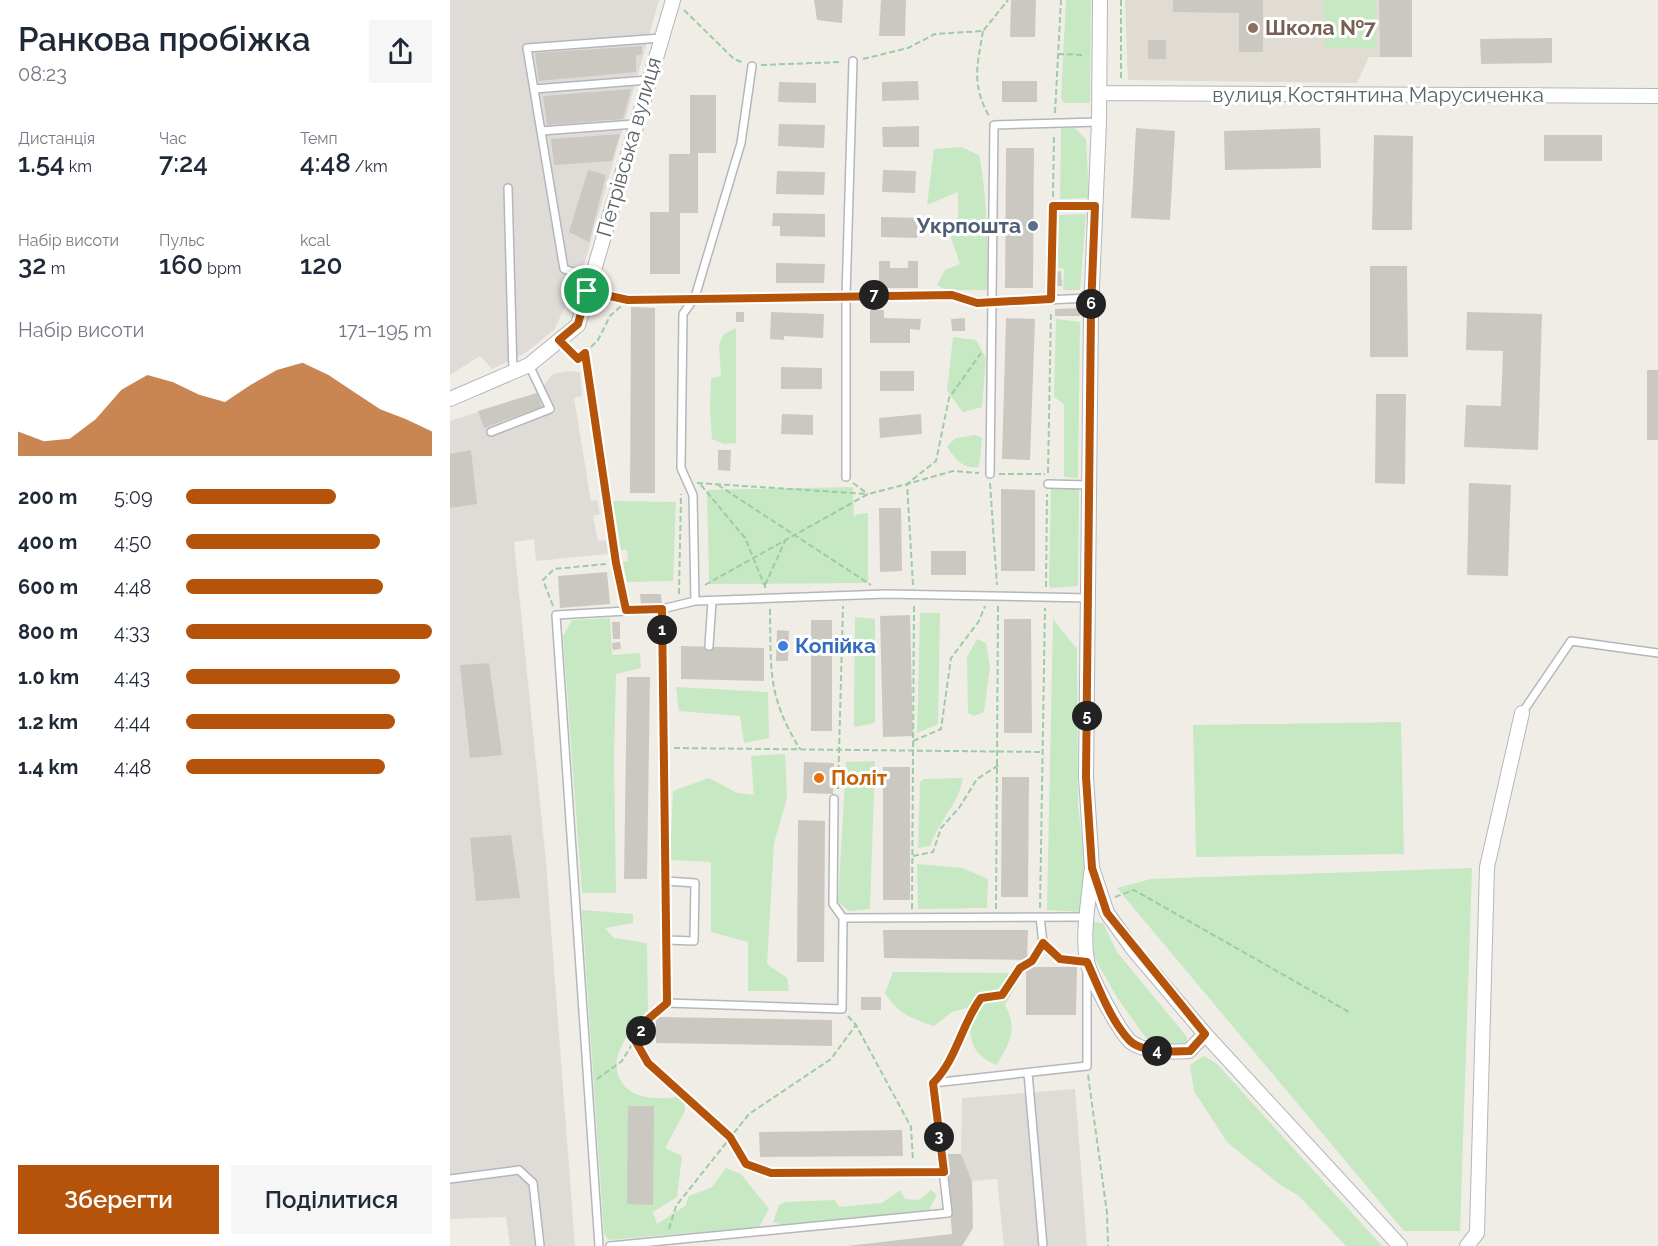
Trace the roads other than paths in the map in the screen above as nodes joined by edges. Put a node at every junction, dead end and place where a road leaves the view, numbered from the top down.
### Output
1 (1100, 0) edge
2 (676, 3) edge
3 (661, 38) junction
4 (853, 61) road end
5 (752, 66) road end
6 (648, 80) junction
7 (534, 89) junction
8 (1099, 93) junction
9 (1658, 96) edge
10 (1098, 122) junction
11 (634, 124) junction
12 (541, 131) junction
13 (508, 188) dead end
14 (1053, 206) road end
15 (1095, 206) junction
16 (589, 285) junction
17 (846, 296) junction
18 (1091, 298) junction
19 (992, 302) junction
20 (585, 353) road end
21 (529, 365) junction
22 (513, 372) junction
23 (450, 399) edge
24 (491, 432) dead end
25 (990, 474) road end
26 (846, 477) road end
27 (1048, 483) road end
28 (1089, 485) junction
29 (1089, 598) junction
30 (695, 601) junction
31 (712, 601) junction
32 (662, 609) junction
33 (626, 610) junction
34 (709, 646) dead end
35 (1658, 654) edge
36 (1522, 713) joint
37 (834, 799) road end
38 (1092, 868) junction
39 (666, 881) junction
40 (1040, 917) junction
41 (1088, 917) junction
42 (843, 918) junction
43 (666, 940) junction
44 (1087, 962) junction
45 (1205, 1034) junction
46 (1028, 1072) junction
47 (944, 1172) junction
48 (771, 1173) road end
49 (450, 1179) edge
50 (540, 1246) edge
51 (599, 1246) edge
52 (610, 1246) edge
53 (1043, 1246) edge
54 (1400, 1246) edge
55 (1467, 1246) edge

1 - 8 street
2 - 3 street, Петрівська вулиця
3 - 6 street, Петрівська вулиця
3 - 7 lane
4 - 17 lane
5 - 30 lane
6 - 7 lane
6 - 11 street, Петрівська вулиця
7 - 12 lane
8 - 9 street, вулиця Костянтина Марусиченка
8 - 10 street
10 - 15 street
10 - 19 lane
11 - 12 lane
11 - 16 street, Петрівська вулиця
12 - 16 lane
13 - 22 lane
14 - 15 lane
15 - 18 street
16 - 21 street, Петрівська вулиця
17 - 19 lane
17 - 26 lane
18 - 19 lane
18 - 28 street
19 - 25 lane
20 - 33 lane
21 - 22 street, Петрівська вулиця
21 - 24 lane
22 - 23 street, Петрівська вулиця
27 - 28 lane
28 - 29 street
29 - 31 lane
29 - 38 street
30 - 31 lane
30 - 32 lane
31 - 34 lane
32 - 33 lane
32 - 39 lane
33 - 51 lane
35 - 36 lane
36 - 55 street
37 - 42 lane
38 - 41 street
38 - 45 street
39 - 43 lane
39 - 43 lane
40 - 41 lane
40 - 42 lane
40 - 44 lane
41 - 44 street
42 - 43 lane
44 - 45 street
44 - 46 lane
45 - 54 street
46 - 47 lane
46 - 53 lane
47 - 48 lane
47 - 52 lane
49 - 50 lane

